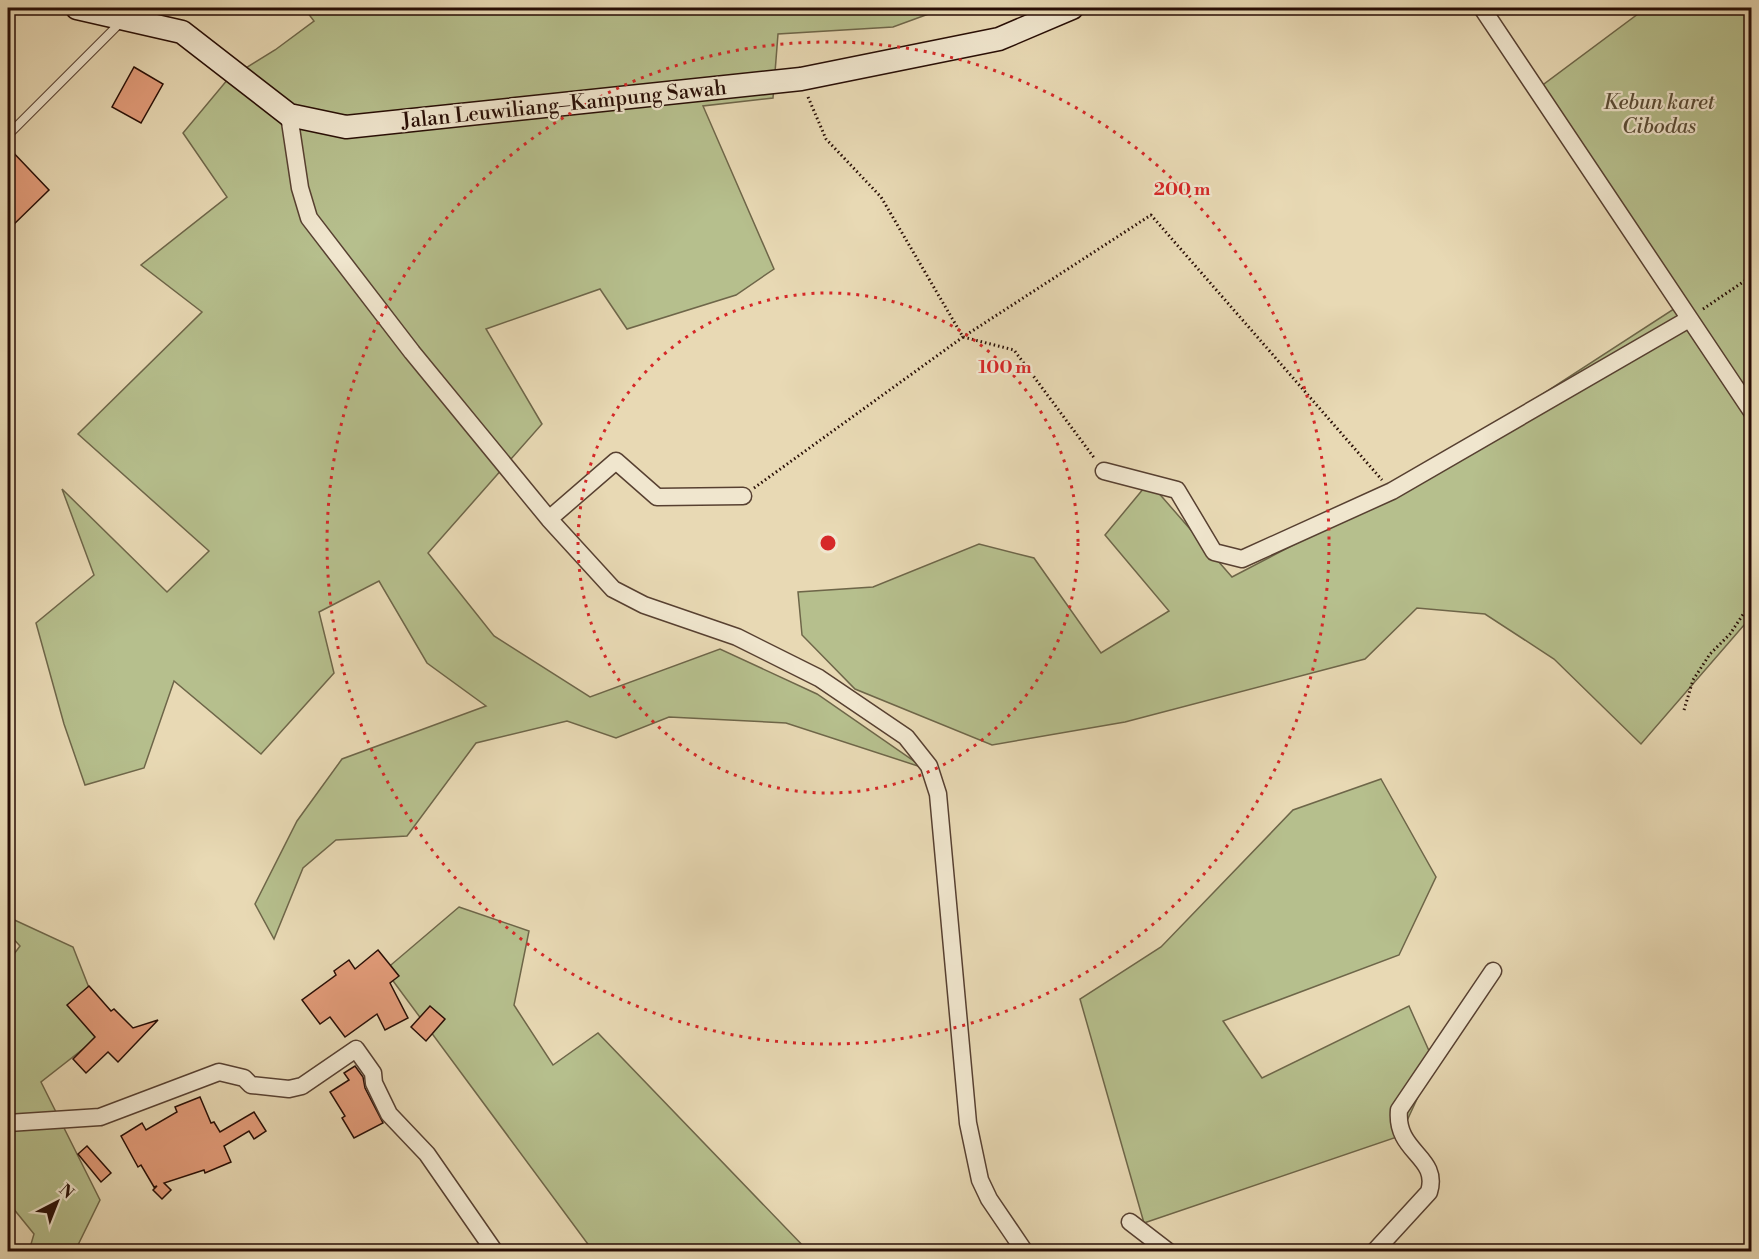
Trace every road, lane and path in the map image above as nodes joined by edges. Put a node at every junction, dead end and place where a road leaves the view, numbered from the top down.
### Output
1 (77, 8) edge
2 (1072, 8) edge
3 (1482, 8) edge
4 (124, 18) junction
5 (801, 79) junction
6 (290, 115) junction
7 (8, 135) edge
8 (1752, 276) edge
9 (1689, 319) junction
10 (963, 337) junction
11 (1752, 412) edge
12 (1104, 471) joint
13 (1392, 491) junction
14 (743, 496) joint
15 (549, 519) junction
16 (1752, 525) edge
17 (1752, 577) edge
18 (1752, 601) edge
19 (1684, 710) dead end
20 (1493, 971) dead end
21 (8, 1123) edge
22 (1130, 1222) dead end
23 (1166, 1250) edge
24 (495, 1251) edge
25 (1025, 1251) edge
26 (1374, 1251) edge

1 - 4 main road, Jalan Leuwiliang–Kampung Sawah
2 - 5 main road, Jalan Leuwiliang–Kampung Sawah
3 - 9 street
4 - 6 main road, Jalan Leuwiliang–Kampung Sawah
4 - 7 lane
5 - 6 main road, Jalan Leuwiliang–Kampung Sawah
5 - 10 path
6 - 15 street
8 - 9 path
9 - 11 street
9 - 13 street
10 - 12 path
10 - 13 path
10 - 14 path
12 - 13 street
14 - 15 street
15 - 25 street
16 - 17 path
18 - 19 path
20 - 26 street
21 - 24 street
22 - 23 street

